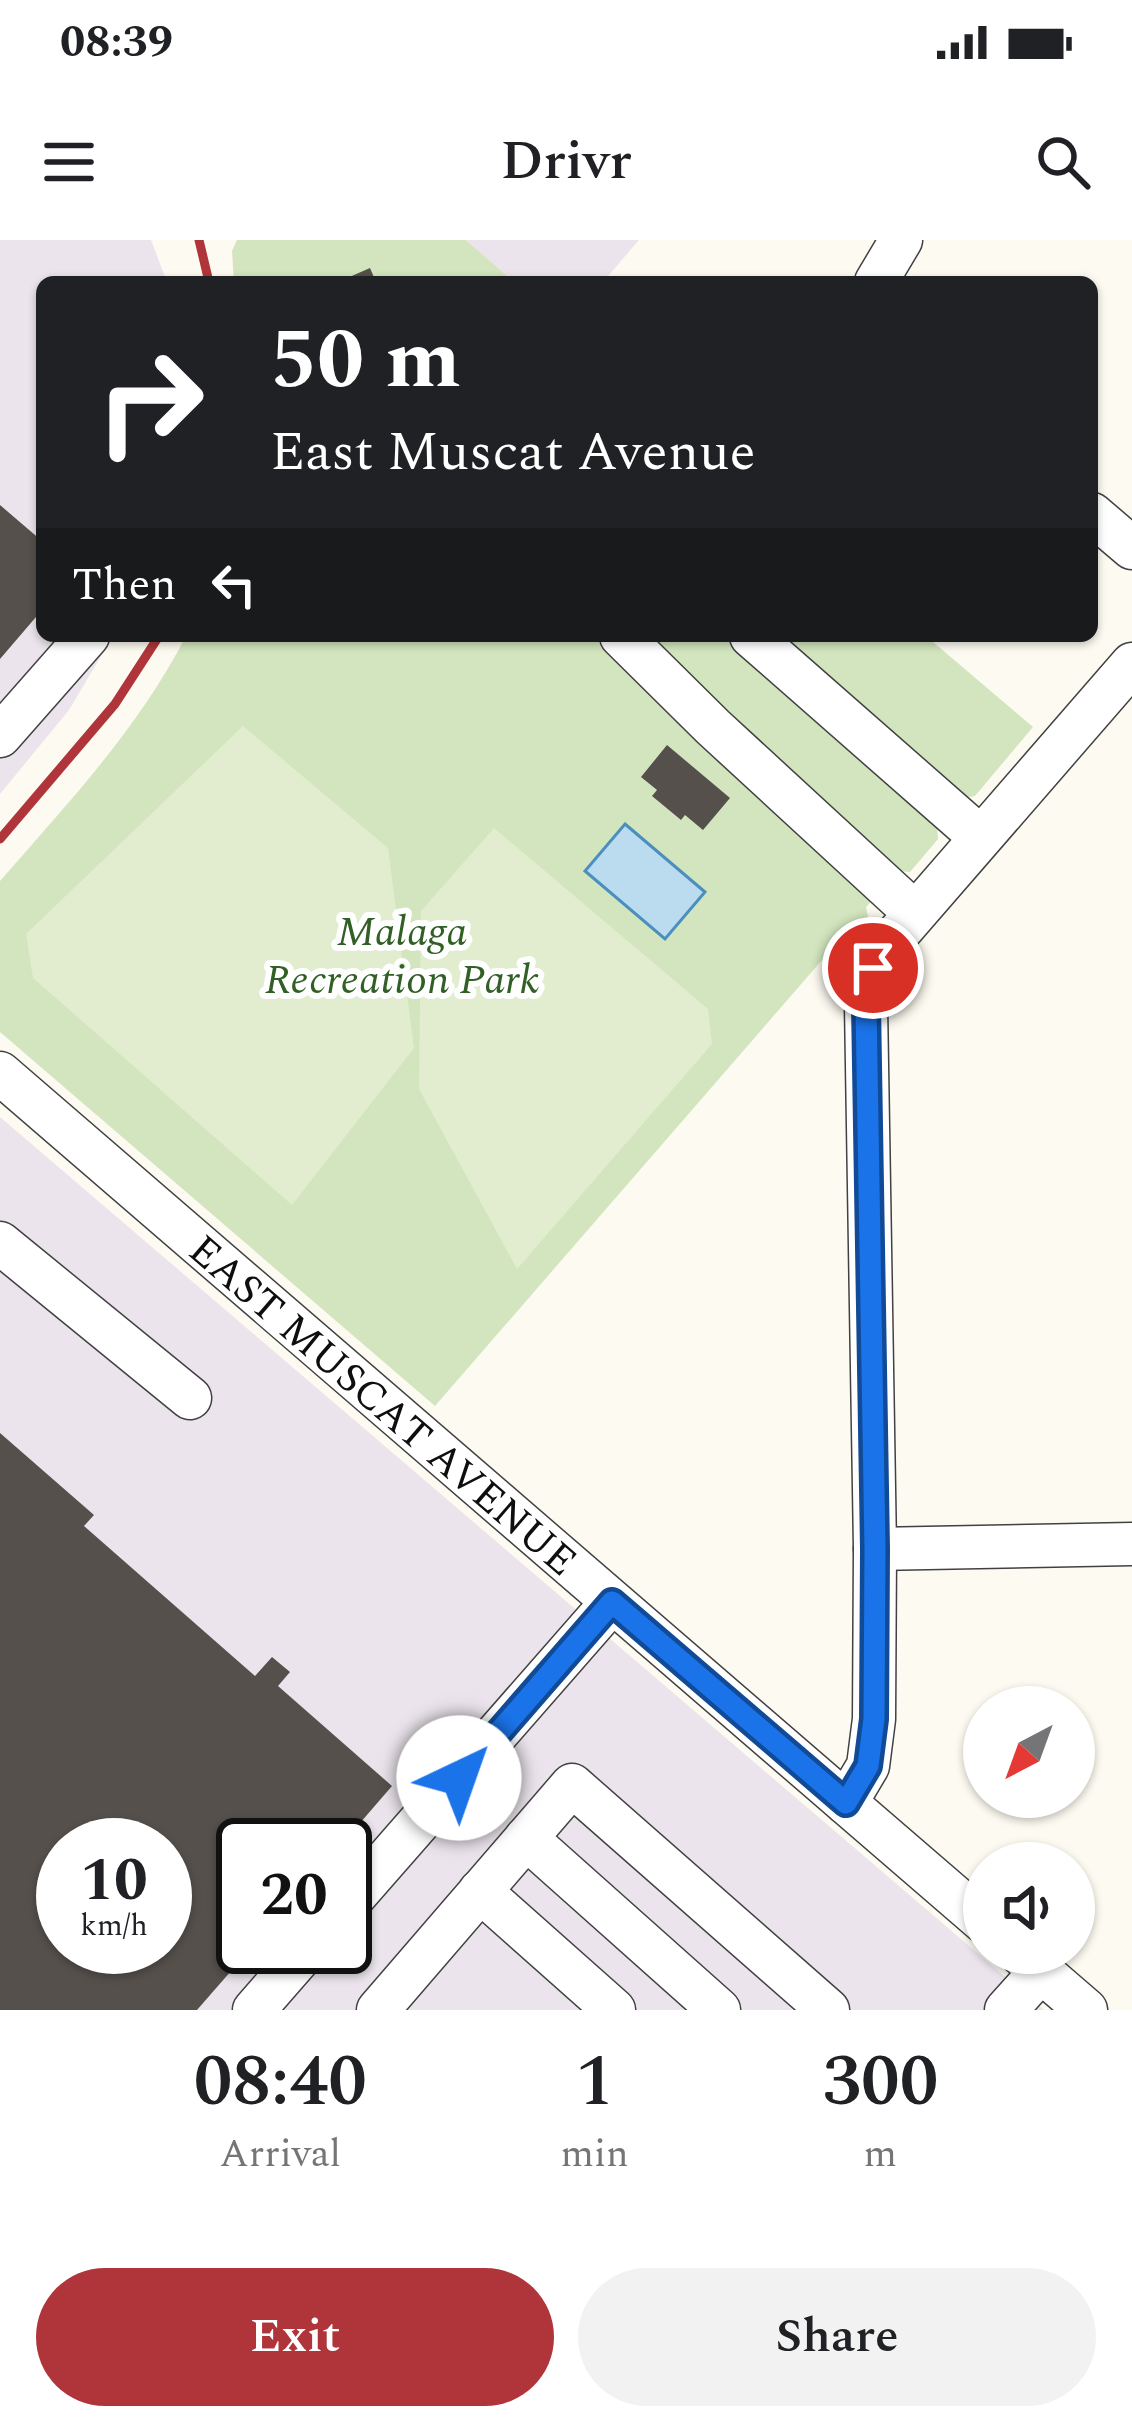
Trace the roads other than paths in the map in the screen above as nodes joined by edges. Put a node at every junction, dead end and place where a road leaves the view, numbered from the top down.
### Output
1 (901, 240) edge
2 (880, 276) edge
3 (1098, 519) edge
4 (1132, 548) edge
5 (83, 642) edge
6 (627, 642) edge
7 (758, 642) edge
8 (1129, 682) edge
9 (0, 736) edge
10 (980, 837) junction
11 (915, 913) junction
12 (0, 1073) edge
13 (0, 1243) edge
14 (190, 1398) dead end
15 (1132, 1544) edge
16 (875, 1549) junction
17 (612, 1602) junction
18 (846, 1803) junction
19 (526, 1838) junction
20 (372, 1876) edge
21 (480, 1891) junction
22 (963, 1904) edge
23 (285, 1974) edge
24 (1024, 1974) edge
25 (1044, 1974) edge
26 (390, 2006) edge
27 (254, 2010) edge
28 (614, 2010) edge
29 (719, 2010) edge
30 (829, 2010) edge
31 (1006, 2010) edge
32 (1086, 2010) edge

1 - 2 street
3 - 4 street
5 - 9 street
6 - 11 street
7 - 10 street
8 - 10 street
10 - 11 street
11 - 16 street
12 - 17 street, EAST MUSCAT AVENUE
13 - 14 street
15 - 16 street
16 - 18 street
17 - 18 street, EAST MUSCAT AVENUE
17 - 20 street
18 - 22 street, EAST MUSCAT AVENUE
19 - 21 street
19 - 29 street
19 - 30 street
21 - 26 street
21 - 28 street
23 - 27 street
24 - 31 street
25 - 32 street

